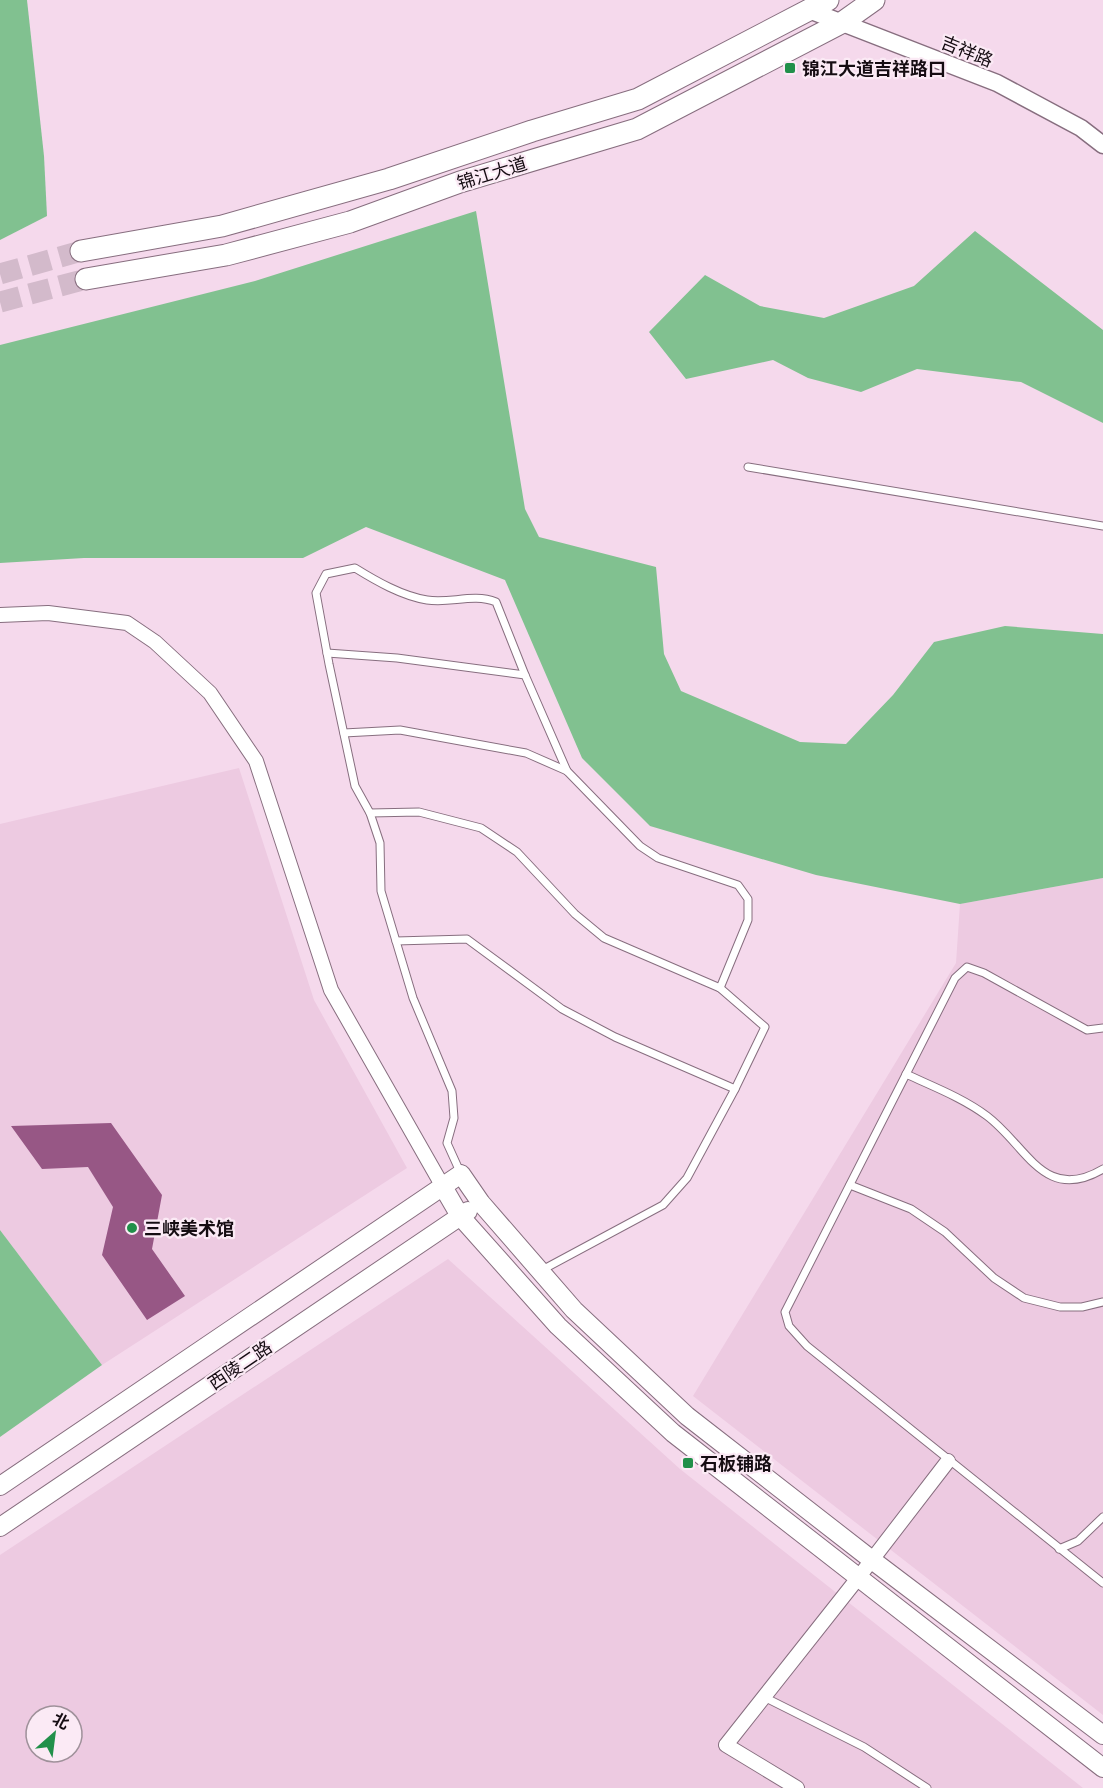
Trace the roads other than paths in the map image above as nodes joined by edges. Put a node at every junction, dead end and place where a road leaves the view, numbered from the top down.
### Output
1 (828, 0) edge
2 (874, 0) edge
3 (809, 10) junction
4 (843, 22) junction
5 (1103, 145) edge
6 (81, 251) tunnel mouth
7 (86, 279) tunnel mouth
8 (748, 467) dead end
9 (1103, 526) edge
10 (0, 615) edge
11 (327, 652) junction
12 (525, 675) junction
13 (344, 733) junction
14 (567, 771) junction
15 (370, 813) junction
16 (396, 941) junction
17 (720, 988) junction
18 (1103, 1028) edge
19 (906, 1074) junction
20 (735, 1089) junction
21 (1103, 1169) edge
22 (461, 1174) junction
23 (442, 1185) junction
24 (850, 1185) junction
25 (481, 1203) junction
26 (460, 1216) junction
27 (540, 1271) junction
28 (1103, 1302) edge
29 (948, 1461) junction
30 (0, 1486) edge
31 (1103, 1516) edge
32 (0, 1527) edge
33 (1059, 1549) junction
34 (872, 1560) junction
35 (858, 1578) junction
36 (1103, 1583) edge
37 (764, 1697) junction
38 (1103, 1736) edge
39 (1103, 1768) edge
40 (797, 1788) edge
41 (927, 1788) edge

1 - 3 main road, 锦江大道
2 - 4 main road, 锦江大道
3 - 4 street, 吉祥路
3 - 6 main road, 锦江大道
4 - 5 street, 吉祥路
4 - 7 main road, 锦江大道
8 - 9 lane
10 - 23 street
11 - 12 lane
11 - 12 lane
11 - 13 lane
12 - 14 lane
13 - 14 lane
13 - 15 lane
14 - 17 lane
15 - 16 lane
15 - 17 lane
16 - 20 lane
16 - 22 lane
17 - 20 lane
18 - 19 lane
19 - 21 lane
19 - 24 lane
20 - 27 lane
22 - 23 main road, 西陵二路
22 - 25 main road
23 - 26 main road
23 - 30 main road, 西陵二路
24 - 28 lane
24 - 29 lane
25 - 26 main road, 西陵二路
25 - 27 main road
26 - 32 main road, 西陵二路
26 - 35 main road
27 - 34 main road
29 - 33 lane
29 - 34 street
31 - 33 lane
33 - 36 lane
34 - 35 street
34 - 38 main road
35 - 37 street
35 - 39 main road
37 - 40 street
37 - 41 lane

